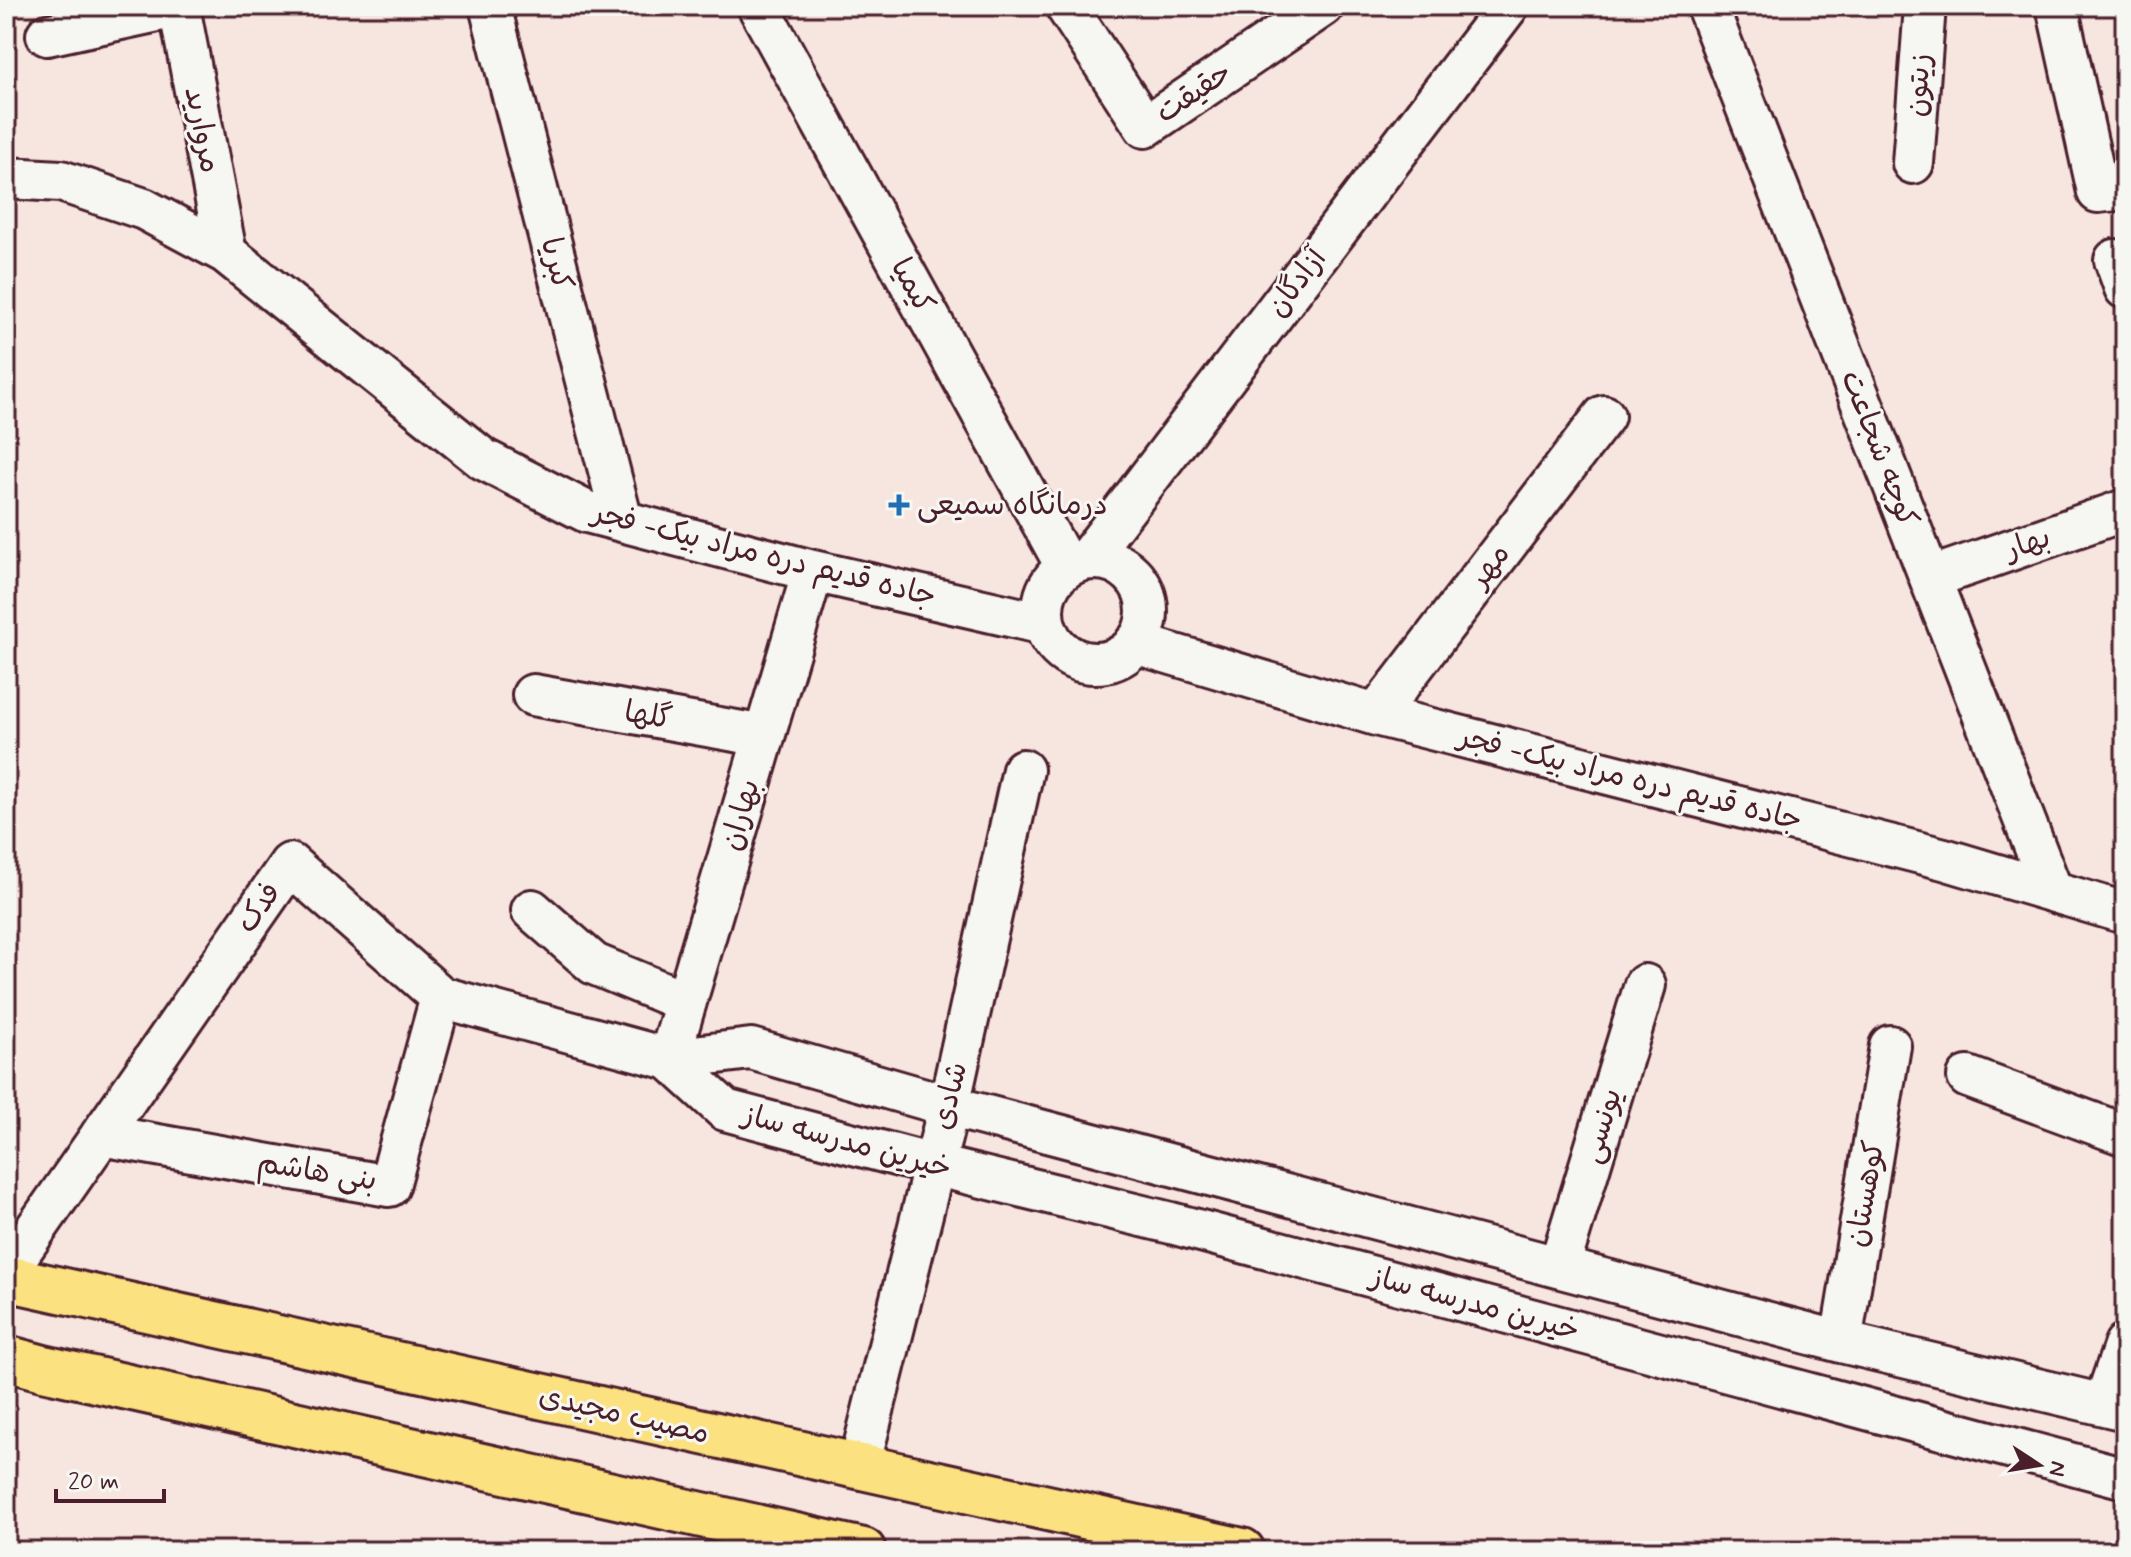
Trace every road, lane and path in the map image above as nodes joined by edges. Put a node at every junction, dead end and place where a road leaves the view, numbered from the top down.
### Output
1 (180, 6) edge
2 (490, 6) edge
3 (758, 6) edge
4 (1066, 6) edge
5 (1508, 6) edge
6 (1707, 6) edge
7 (1925, 6) edge
8 (2057, 6) edge
9 (1320, 7) edge
10 (47, 35) dead end
11 (1913, 163) dead end
12 (6, 178) edge
13 (2125, 189) edge
14 (226, 253) junction
15 (1604, 416) dead end
16 (2125, 510) edge
17 (622, 521) junction
18 (1076, 562) junction
19 (813, 571) junction
20 (1930, 578) junction
21 (1044, 624) junction
22 (1135, 643) junction
23 (533, 695) dead end
24 (1376, 715) junction
25 (764, 736) junction
26 (1023, 770) dead end
27 (2052, 891) junction
28 (532, 910) dead end
29 (2125, 913) edge
30 (1645, 985) dead end
31 (441, 997) junction
32 (686, 1002) junction
33 (1890, 1046) dead end
34 (669, 1059) junction
35 (1968, 1077) dead end
36 (949, 1106) junction
37 (101, 1135) junction
38 (2125, 1135) edge
39 (933, 1165) junction
40 (1559, 1267) junction
41 (6, 1272) edge
42 (6, 1278) edge
43 (1841, 1342) junction
44 (2125, 1344) edge
45 (6, 1358) edge
46 (2115, 1408) edge
47 (859, 1467) junction
48 (2125, 1478) edge
49 (849, 1550) edge
50 (1242, 1551) edge

1 - 10 street, مروارید
1 - 14 street, مروارید
2 - 17 street, کبریا
3 - 18 street, کیمیا
4 - 9 street, حقیقت
5 - 18 street, آزادگان
6 - 20 street, کوچه شجاعت
7 - 11 street, زیتون
8 - 13 street
12 - 14 street, جاده قدیم دره مراد بیک- فجر
14 - 17 street, جاده قدیم دره مراد بیک- فجر
15 - 24 street, مهر
16 - 20 street, بهار
17 - 19 street, جاده قدیم دره مراد بیک- فجر
18 - 21 street
18 - 22 street
19 - 21 street, جاده قدیم دره مراد بیک- فجر
19 - 25 street, بهاران
20 - 27 street, کوچه شجاعت
21 - 22 street
22 - 24 street, جاده قدیم دره مراد بیک- فجر
23 - 25 street, گلها
24 - 27 street, جاده قدیم دره مراد بیک- فجر
25 - 32 street, بهاران
26 - 36 street, شادی
27 - 29 street, جاده قدیم دره مراد بیک- فجر
28 - 32 street
30 - 40 street, یونسی
31 - 34 street, فدک
31 - 37 street, بنی هاشم
31 - 37 street, فدک
32 - 34 street, بهاران
33 - 43 street, کوهستان
34 - 36 street, خیرین مدرسه ساز
34 - 39 street, خیرین مدرسه ساز
35 - 38 street
36 - 39 street, شادی
36 - 40 street, خیرین مدرسه ساز
37 - 41 street, فدک
39 - 47 street, شادی
39 - 48 street, خیرین مدرسه ساز
40 - 43 street, خیرین مدرسه ساز
42 - 47 main road, مصیب مجیدی
43 - 46 street, خیرین مدرسه ساز
44 - 46 street
45 - 49 main road
47 - 50 main road, مصیب مجیدی

